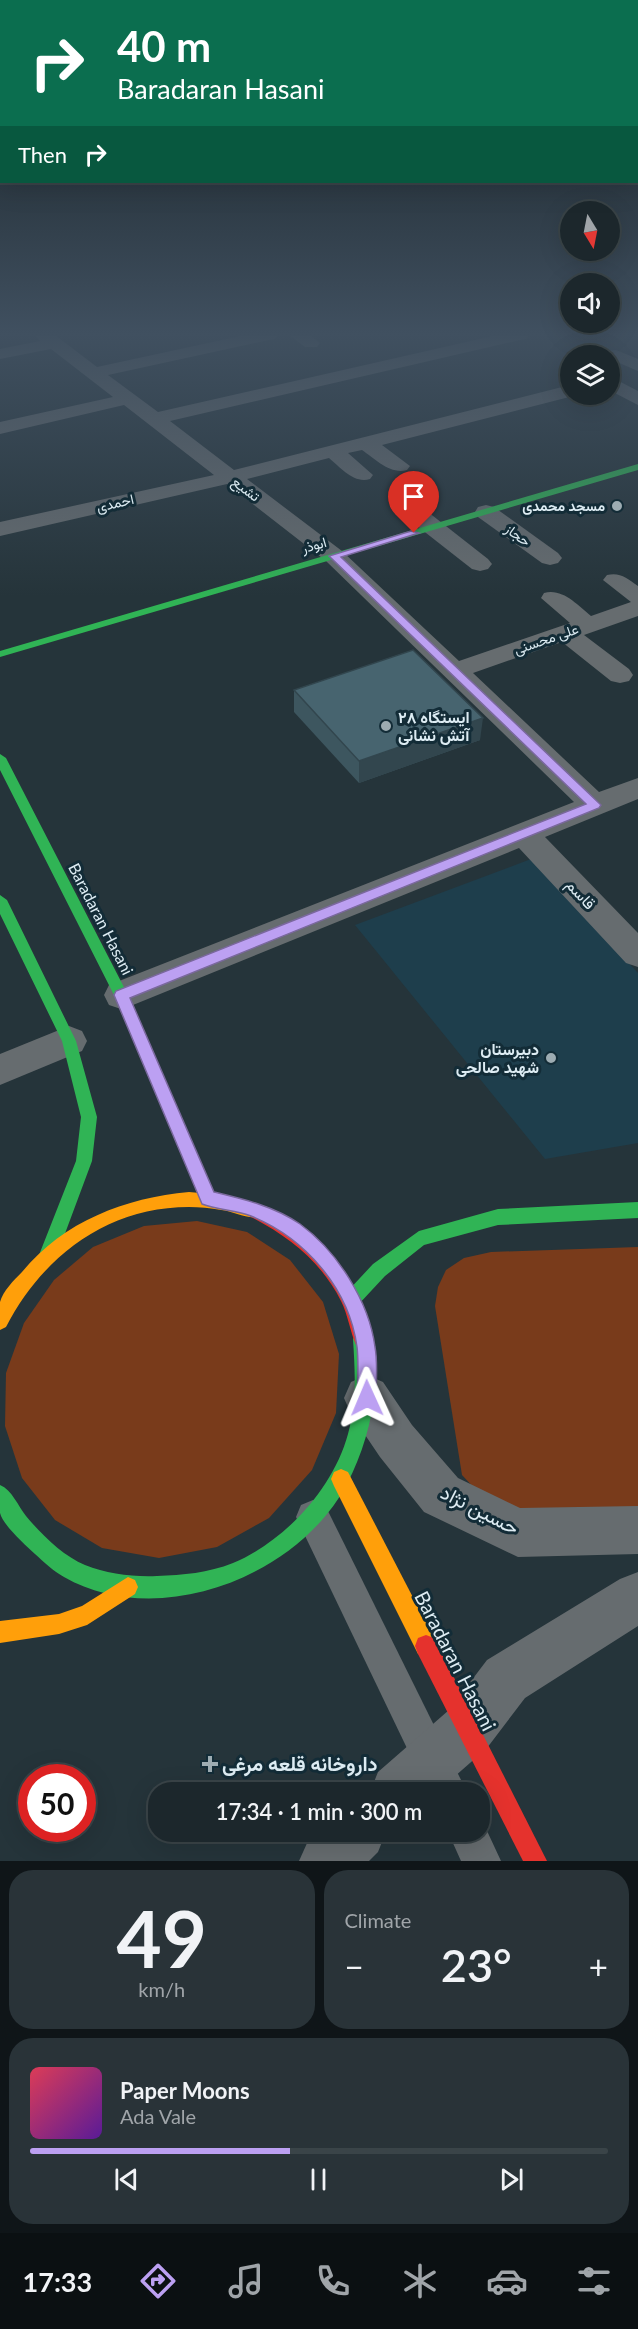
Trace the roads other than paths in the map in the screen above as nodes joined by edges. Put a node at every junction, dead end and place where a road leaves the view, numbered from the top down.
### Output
1 (27, 422) edge
2 (158, 422) edge
3 (443, 422) edge
4 (431, 426) junction
5 (0, 428) edge
6 (451, 440) dead end
7 (365, 443) junction
8 (333, 452) junction
9 (400, 466) dead end
10 (638, 467) edge
11 (363, 475) dead end
12 (231, 477) junction
13 (406, 506) dead end
14 (486, 512) junction
15 (434, 527) junction
16 (0, 529) edge
17 (334, 556) junction
18 (550, 558) dead end
19 (480, 564) dead end
20 (615, 580) dead end
21 (638, 597) edge
22 (553, 598) dead end
23 (631, 617) edge
24 (577, 629) junction
25 (0, 654) edge
26 (454, 670) junction
27 (620, 675) dead end
28 (0, 758) edge
29 (16, 788) junction
30 (638, 788) edge
31 (0, 793) edge
32 (595, 805) junction
33 (524, 834) junction
34 (4, 920) edge
35 (638, 954) edge
36 (121, 995) junction
37 (69, 1041) junction
38 (0, 1070) edge
39 (208, 1198) junction
40 (638, 1210) edge
41 (48, 1255) junction
42 (352, 1299) junction
43 (0, 1322) edge
44 (367, 1398) junction
45 (341, 1479) junction
46 (0, 1495) edge
47 (313, 1517) junction
48 (638, 1530) edge
49 (128, 1587) junction
50 (638, 1597) edge
51 (0, 1632) edge
52 (436, 1768) edge
53 (348, 1842) edge
54 (472, 1842) edge
55 (328, 1861) edge
56 (481, 1861) edge
57 (535, 1861) edge

1 - 5 street
2 - 12 street, تشیع
3 - 4 street, احمدی
4 - 6 street
4 - 7 street, احمدی
7 - 8 street, احمدی
7 - 9 street
8 - 11 street
8 - 12 street, احمدی
10 - 14 main road, ابوذر
12 - 16 street, احمدی
12 - 17 street, تشیع
13 - 15 street
14 - 15 main road, ابوذر
14 - 18 street, حجاز
15 - 17 main road, ابوذر
15 - 19 street
17 - 25 main road, ابوذر
17 - 26 street, تشیع
20 - 21 street
22 - 24 street
23 - 24 street, علی محسنی
24 - 26 street, علی محسنی
24 - 27 street
26 - 32 street, تشیع
28 - 29 main road, Baradaran Hasani
29 - 31 main road
29 - 36 main road, Baradaran Hasani
30 - 32 street
32 - 33 street
33 - 35 street, قاسم
33 - 36 street
34 - 37 main road
36 - 39 main road, Baradaran Hasani
37 - 38 street
37 - 41 main road
39 - 41 main road
39 - 42 main road
40 - 42 main road
41 - 43 main road
42 - 44 main road
44 - 45 main road
44 - 48 street, حسین نژاد
45 - 47 main road
45 - 52 main road, Baradaran Hasani
46 - 49 main road
47 - 49 main road
47 - 52 lane
49 - 51 main road
50 - 52 street
52 - 57 main road, Baradaran Hasani
53 - 55 street
54 - 56 lane

